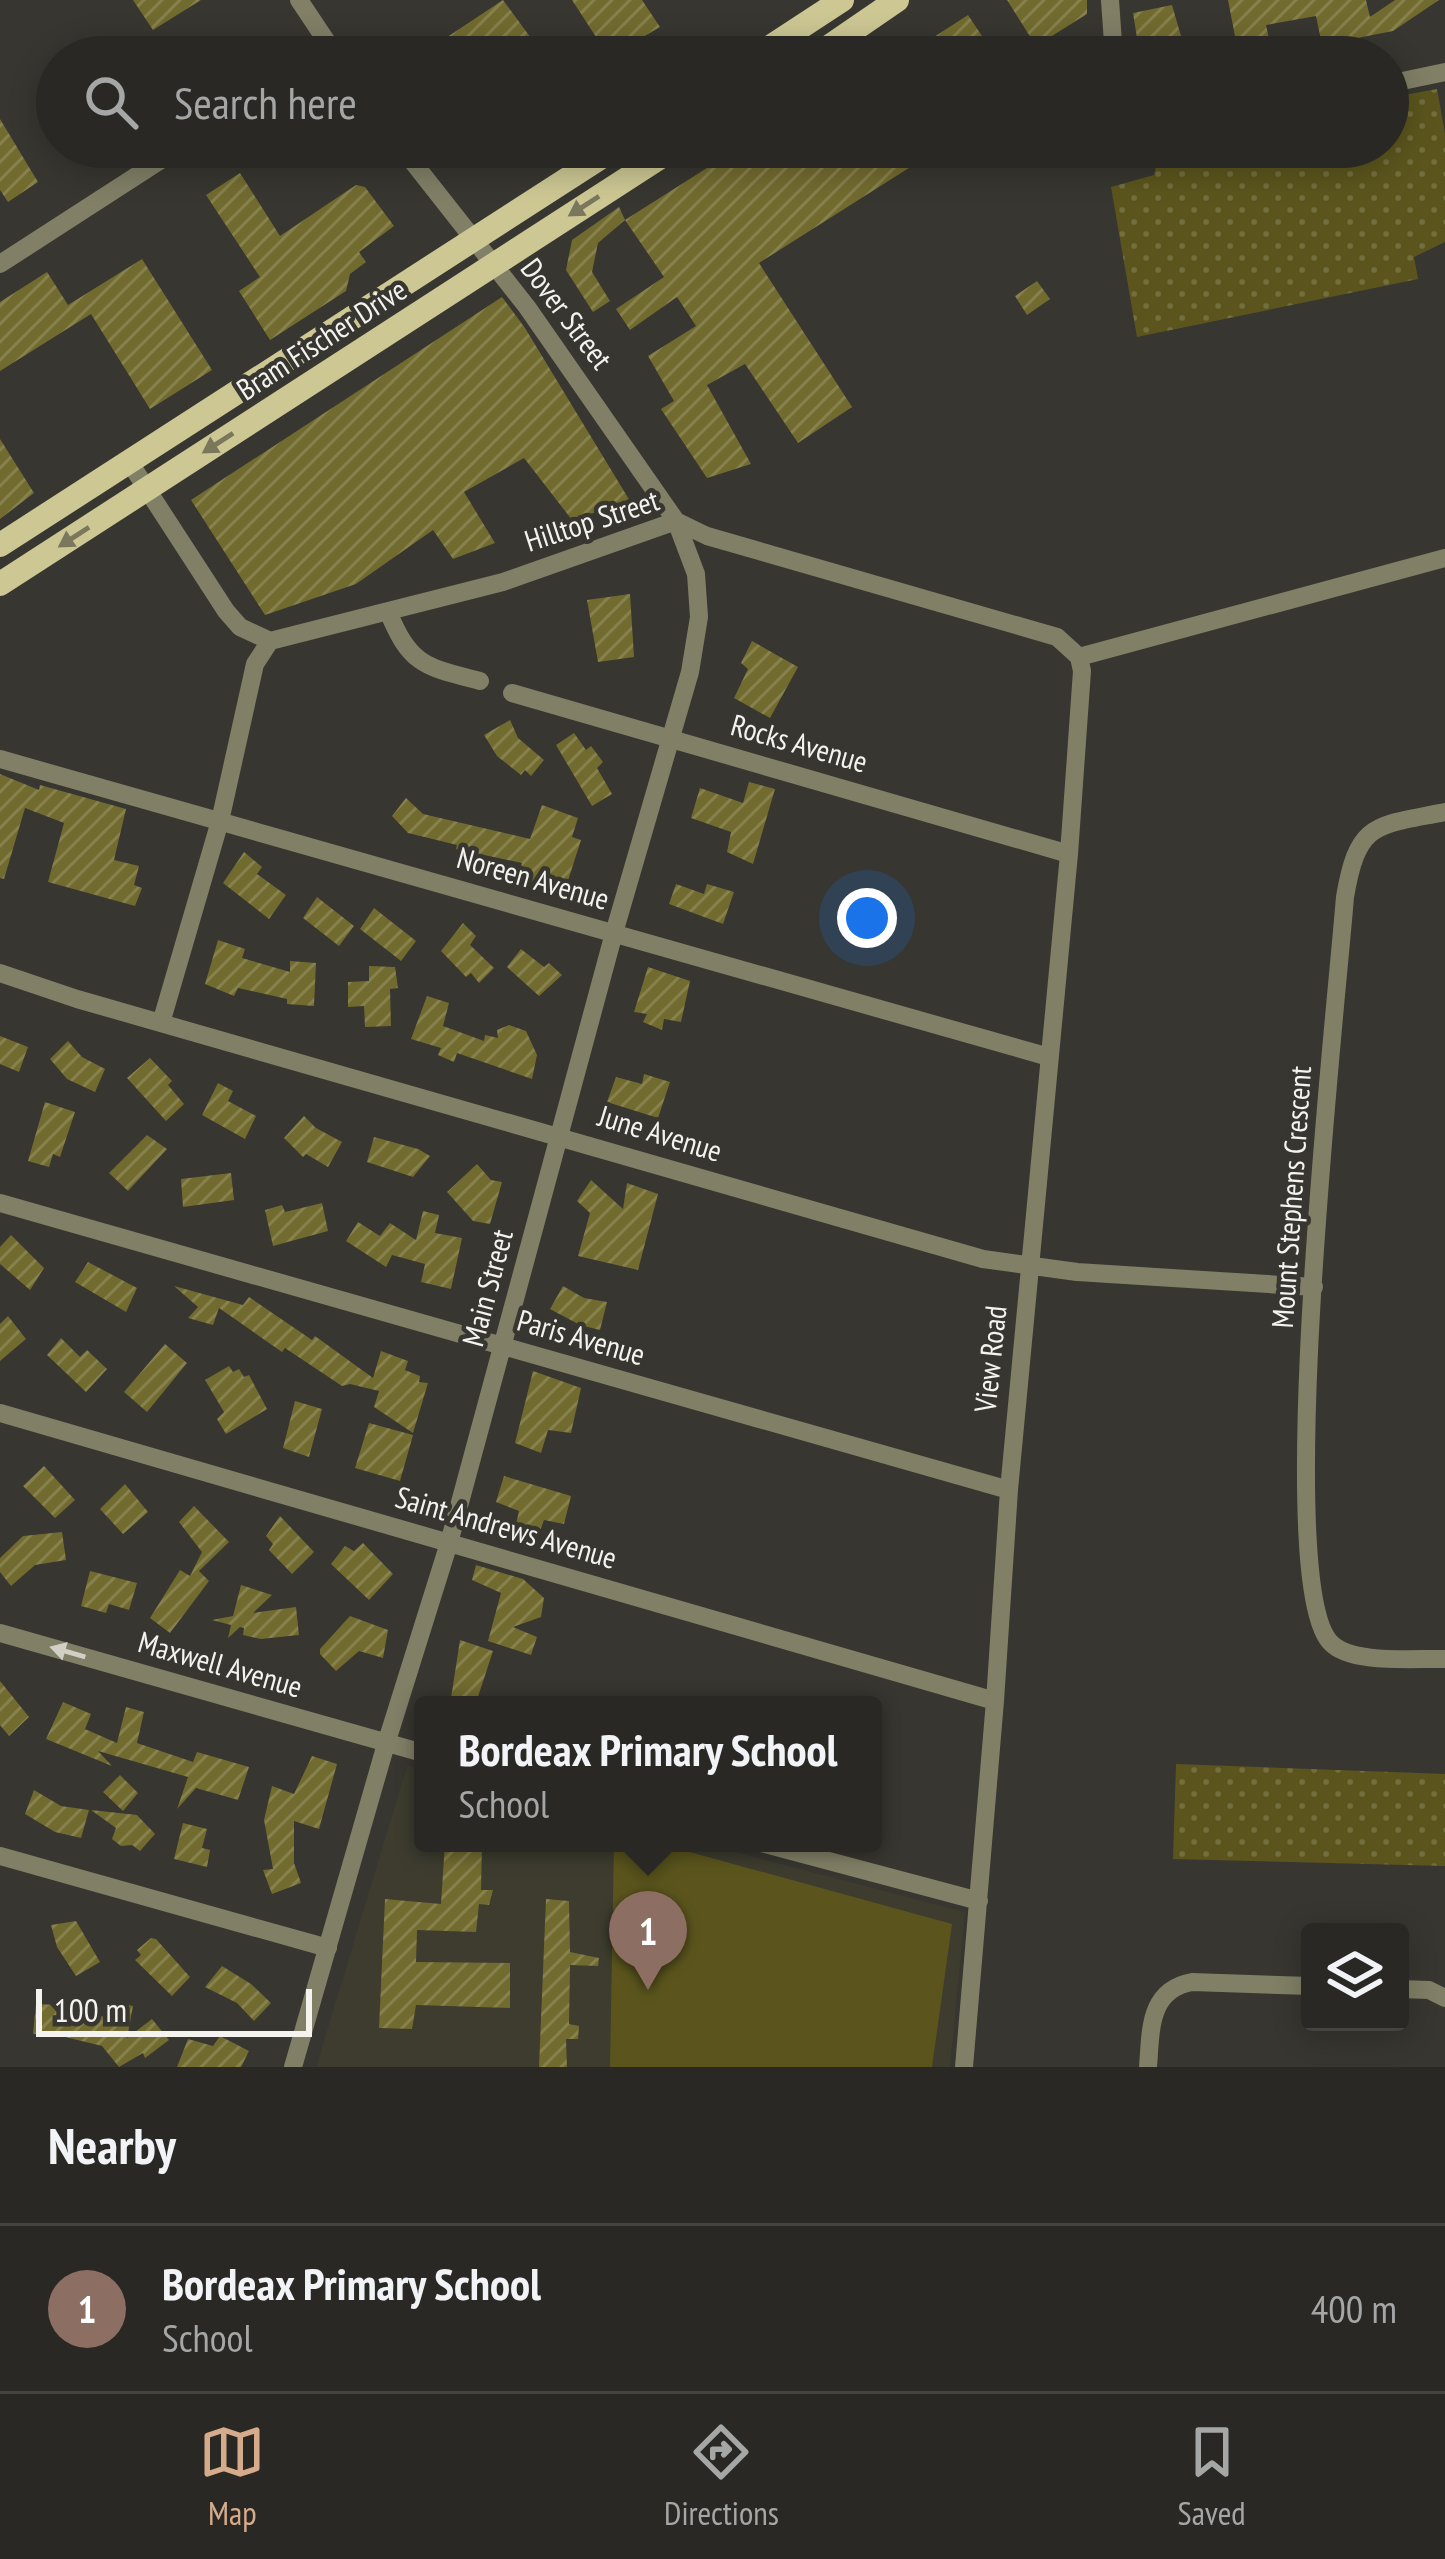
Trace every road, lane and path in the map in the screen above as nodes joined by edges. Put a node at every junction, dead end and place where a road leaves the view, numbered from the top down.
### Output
1 (299, 0) edge
2 (842, 0) edge
3 (897, 0) edge
4 (1110, 0) edge
5 (320, 36) edge
6 (787, 36) edge
7 (845, 36) edge
8 (1113, 36) edge
9 (1445, 72) edge
10 (1409, 80) edge
11 (149, 168) edge
12 (417, 168) edge
13 (584, 168) edge
14 (643, 168) edge
15 (472, 239) junction
16 (0, 264) edge
17 (492, 265) junction
18 (130, 463) junction
19 (147, 489) junction
20 (676, 521) junction
21 (0, 545) edge
22 (1445, 558) edge
23 (0, 584) edge
24 (388, 611) junction
25 (270, 641) junction
26 (1079, 657) junction
27 (480, 682) dead end
28 (512, 694) dead end
29 (672, 739) junction
30 (0, 759) edge
31 (1445, 812) edge
32 (220, 821) junction
33 (1069, 854) junction
34 (614, 933) junction
35 (0, 973) edge
36 (161, 1023) junction
37 (1049, 1057) junction
38 (560, 1136) junction
39 (0, 1203) edge
40 (1030, 1267) junction
41 (1314, 1287) junction
42 (503, 1347) junction
43 (0, 1413) edge
44 (1009, 1490) junction
45 (449, 1543) junction
46 (0, 1633) edge
47 (1445, 1659) edge
48 (995, 1701) junction
49 (386, 1744) junction
50 (414, 1751) edge
51 (795, 1852) edge
52 (0, 1856) edge
53 (979, 1900) junction
54 (328, 1948) junction
55 (1301, 1986) edge
56 (1409, 1989) edge
57 (1445, 1998) edge
58 (293, 2067) edge
59 (964, 2067) edge
60 (1148, 2067) edge

1 - 5 street
2 - 6 main road
3 - 7 main road
4 - 8 street
9 - 10 street
11 - 16 street
12 - 15 street, Dover Street
13 - 15 main road, Bram Fischer Drive
14 -> 17 main road, Bram Fischer Drive
15 - 17 street, Dover Street
15 - 18 main road, Bram Fischer Drive
17 -> 19 main road, Bram Fischer Drive
17 - 20 street, Dover Street
18 - 19 street
18 - 21 main road, Bram Fischer Drive
19 -> 23 main road, Bram Fischer Drive
19 - 25 street
20 - 24 street, Hilltop Street
20 - 26 street, Hilltop Street
20 - 29 street, Main Street
22 - 26 street
24 - 25 street, Hilltop Street
24 - 27 street
25 - 32 street
26 - 33 street, View Road
28 - 29 street, Rocks Avenue
29 - 33 street, Rocks Avenue
29 - 34 street, Main Street
30 - 32 street, Noreen Avenue
31 - 41 street, Mount Stephens Crescent
32 - 34 street, Noreen Avenue
32 - 36 street
33 - 37 street, View Road
34 - 37 street, Noreen Avenue
34 - 38 street, Main Street
35 - 36 street, June Avenue
36 - 38 street, June Avenue
37 - 40 street, View Road
38 - 40 street, June Avenue
38 - 42 street, Main Street
39 - 42 street, Paris Avenue
40 - 41 street, June Avenue
40 - 44 street, View Road
41 - 47 street, Mount Stephens Crescent
42 - 44 street, Paris Avenue
42 - 45 street, Main Street
43 - 45 street, Saint Andrews Avenue
44 - 48 street, View Road
45 - 48 street, Saint Andrews Avenue
45 - 49 street, Main Street
49 -> 46 street, Maxwell Avenue
48 - 53 street, View Road
49 - 50 street, Maxwell Avenue
49 - 54 street, Main Street
51 - 53 street
52 - 54 street
53 - 59 street, View Road
54 - 58 street, Main Street
55 - 60 street
56 - 57 street

